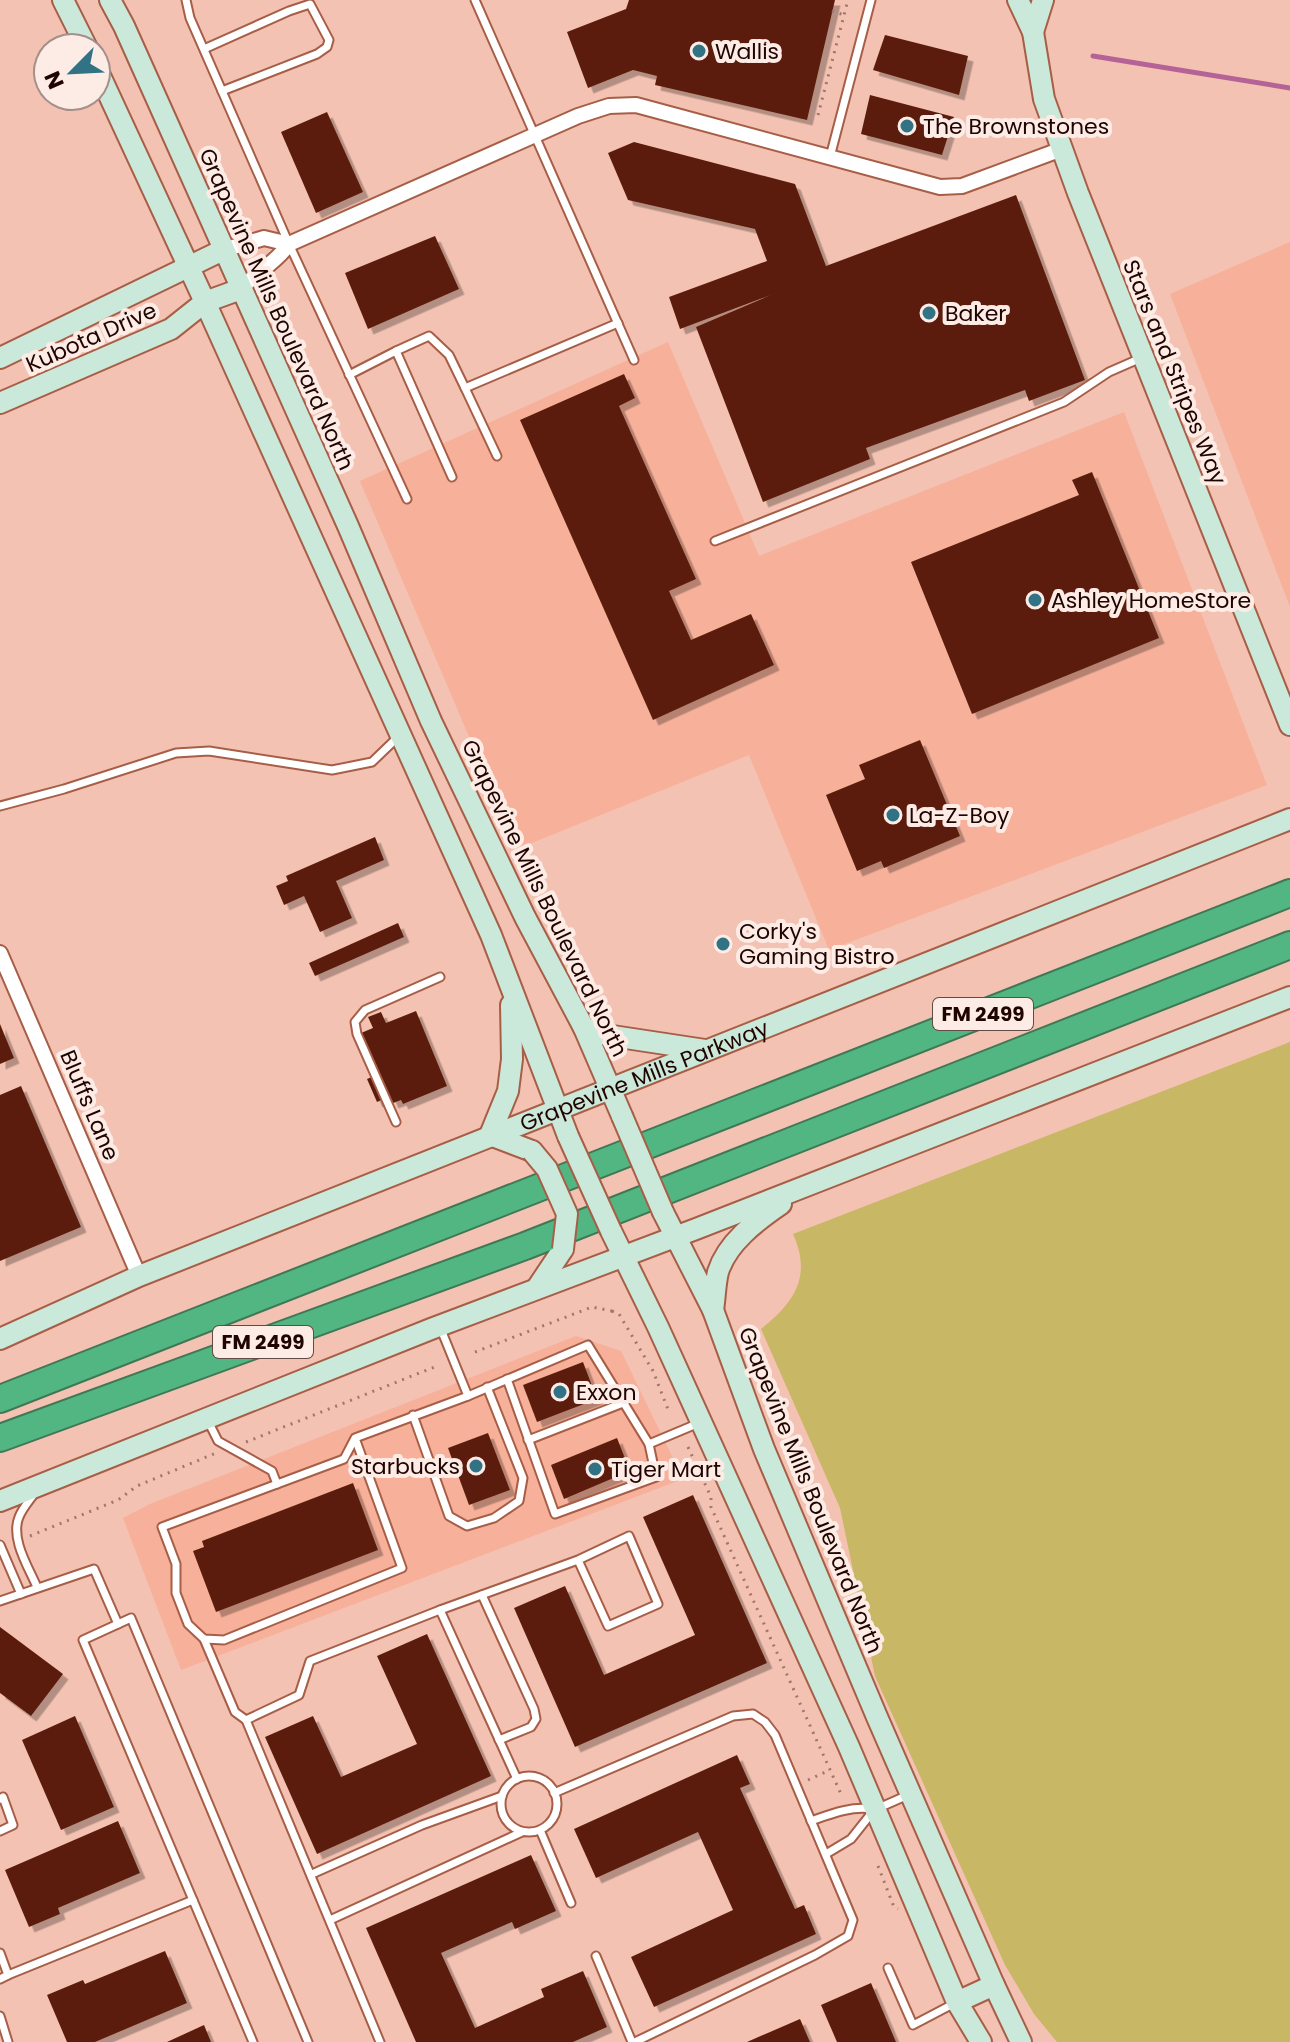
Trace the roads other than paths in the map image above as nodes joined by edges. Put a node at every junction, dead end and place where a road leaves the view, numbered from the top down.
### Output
1 (63, 0) edge
2 (110, 0) edge
3 (186, 0) edge
4 (475, 0) edge
5 (871, 0) edge
6 (1018, 0) edge
7 (1043, 0) edge
8 (79, 32) edge
9 (1033, 32) junction
10 (204, 49) junction
11 (222, 91) junction
12 (112, 102) edge
13 (535, 137) junction
14 (1062, 149) junction
15 (830, 157) junction
16 (289, 244) junction
17 (223, 250) junction
18 (188, 267) junction
19 (241, 289) junction
20 (205, 302) junction
21 (618, 323) junction
22 (396, 351) junction
23 (1143, 357) junction
24 (0, 358) edge
25 (634, 360) dead end
26 (349, 375) junction
27 (465, 388) junction
28 (0, 403) edge
29 (497, 456) dead end
30 (452, 477) dead end
31 (407, 499) dead end
32 (715, 541) dead end
33 (1288, 715) edge
34 (431, 721) junction
35 (400, 735) junction
36 (0, 806) edge
37 (1290, 819) edge
38 (1290, 893) edge
39 (1290, 945) edge
40 (0, 953) edge
41 (440, 977) dead end
42 (511, 989) junction
43 (1290, 997) edge
44 (584, 1028) junction
45 (705, 1050) junction
46 (611, 1088) junction
47 (557, 1111) junction
48 (396, 1122) dead end
49 (490, 1135) junction
50 (812, 1184) junction
51 (674, 1237) junction
52 (622, 1257) junction
53 (139, 1276) junction
54 (537, 1288) junction
55 (713, 1310) junction
56 (440, 1325) junction
57 (0, 1339) edge
58 (507, 1379) junction
59 (487, 1387) junction
60 (468, 1396) junction
61 (0, 1399) edge
62 (623, 1403) junction
63 (413, 1415) junction
64 (207, 1419) junction
65 (701, 1422) junction
66 (0, 1438) edge
67 (355, 1438) junction
68 (528, 1440) junction
69 (649, 1444) junction
70 (277, 1484) junction
71 (40, 1485) junction
72 (0, 1501) edge
73 (0, 1545) edge
74 (578, 1560) junction
75 (37, 1587) junction
76 (21, 1594) junction
77 (482, 1595) junction
78 (0, 1601) edge
79 (440, 1610) junction
80 (118, 1624) junction
81 (204, 1639) junction
82 (246, 1720) junction
83 (499, 1740) junction
84 (517, 1779) junction
85 (554, 1793) junction
86 (910, 1794) junction
87 (502, 1796) junction
88 (0, 1799) edge
89 (874, 1810) junction
90 (811, 1821) junction
91 (540, 1830) junction
92 (0, 1831) edge
93 (522, 1832) junction
94 (826, 1854) junction
95 (312, 1874) junction
96 (193, 1900) junction
97 (571, 1903) dead end
98 (330, 1920) junction
99 (0, 1953) edge
100 (596, 1956) dead end
101 (888, 1968) dead end
102 (4, 1977) edge
103 (994, 1985) junction
104 (957, 2002) junction
105 (0, 2019) edge
106 (8, 2042) edge
107 (253, 2042) edge
108 (308, 2042) edge
109 (380, 2042) edge
110 (634, 2042) edge
111 (981, 2042) edge
112 (1021, 2042) edge

1 - 8 main road
2 - 17 main road, Grapevine Mills Boulevard North
3 - 10 lane
4 - 13 lane
5 - 15 lane
6 - 9 main road, Stars and Stripes Way
7 - 9 main road, Stars and Stripes Way
9 - 14 main road, Stars and Stripes Way
10 - 11 lane
10 - 11 lane
11 - 16 lane
12 - 18 main road
13 - 15 street
13 - 16 street
13 - 21 lane
14 - 15 street
14 - 23 main road, Stars and Stripes Way
16 - 17 street
16 - 19 street
16 - 26 lane
17 - 18 main road, Kubota Drive
17 - 19 main road, Grapevine Mills Boulevard North
18 - 20 main road
18 - 24 main road, Kubota Drive
19 - 20 main road, Kubota Drive
19 - 34 main road, Grapevine Mills Boulevard North
20 - 28 main road, Kubota Drive
20 - 35 main road
21 - 25 lane
21 - 27 lane
22 - 26 lane
22 - 27 lane
22 - 30 lane
23 - 32 lane
23 - 33 main road, Stars and Stripes Way
26 - 31 lane
27 - 29 lane
34 - 35 main road
34 - 44 main road, Grapevine Mills Boulevard North
35 - 36 lane
35 - 42 main road
37 - 45 main road, Grapevine Mills Parkway
38 - 61 highway, FM 2499
39 - 66 highway, FM 2499
40 - 53 street, Bluffs Lane
41 - 48 lane
42 - 47 main road
42 - 49 main road
43 - 50 main road
44 - 45 main road
44 - 46 main road, Grapevine Mills Boulevard North
45 - 46 main road, Grapevine Mills Parkway
46 - 47 main road, Grapevine Mills Parkway
46 - 51 main road, Grapevine Mills Boulevard North, bridge
47 - 49 main road, Grapevine Mills Parkway
47 - 52 main road, bridge
49 - 53 main road, Grapevine Mills Parkway
49 - 54 main road, bridge
50 - 51 main road
50 - 55 main road
51 - 52 main road
51 - 55 main road, Grapevine Mills Boulevard North
52 - 54 main road
52 - 65 main road
53 - 57 main road, Grapevine Mills Parkway
54 - 56 main road
55 - 86 main road, Grapevine Mills Boulevard North
56 - 60 lane
56 - 64 main road
58 - 59 lane
58 - 62 lane
58 - 68 lane
59 - 60 lane
59 - 63 lane
60 - 63 lane
62 - 68 lane
62 - 69 lane
63 - 67 lane
64 - 70 lane
64 - 71 main road
65 - 69 lane
65 - 89 main road
67 - 70 lane
67 - 81 lane
68 - 69 lane
70 - 81 lane
71 - 72 main road
71 - 75 lane
73 - 76 lane
74 - 74 lane
74 - 77 lane
75 - 76 lane
75 - 80 lane
76 - 78 lane
77 - 79 lane
77 - 83 lane
79 - 82 lane
79 - 83 lane
80 - 96 lane
80 - 108 lane
81 - 82 lane
82 - 95 lane
83 - 84 lane
84 - 85 lane
84 - 87 lane
85 - 90 lane
85 - 91 lane
86 - 89 lane
86 - 103 main road, Grapevine Mills Boulevard North
87 - 93 lane
87 - 95 lane
88 - 92 lane
89 - 90 lane
89 - 94 lane
89 - 104 main road
90 - 94 lane
91 - 93 lane
91 - 97 lane
93 - 98 lane
94 - 110 lane
95 - 98 lane
96 - 102 lane
96 - 107 lane
98 - 109 lane
99 - 102 lane
100 - 110 lane
101 - 104 lane
103 - 104 main road
103 - 112 main road, Grapevine Mills Boulevard North
104 - 111 main road
105 - 106 lane

